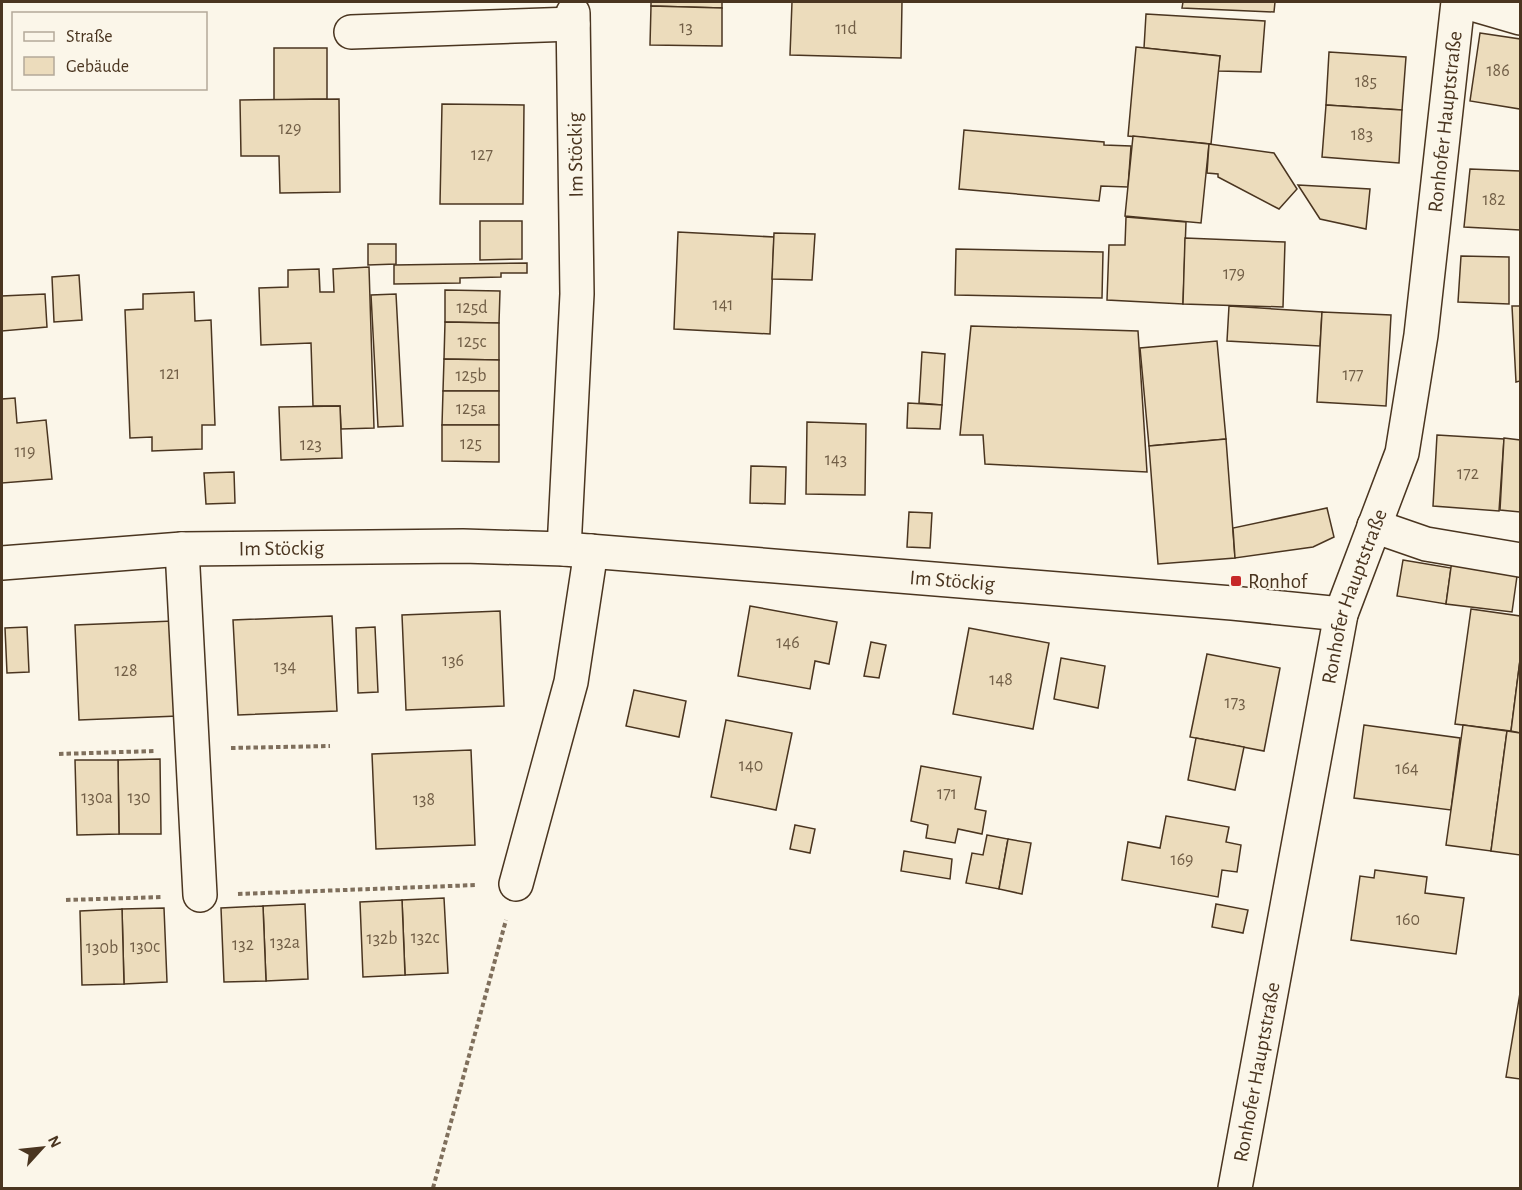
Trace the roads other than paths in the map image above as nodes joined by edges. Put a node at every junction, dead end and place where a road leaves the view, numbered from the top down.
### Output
1 (1458, 2) edge
2 (1465, 2) edge
3 (1521, 18) edge
4 (351, 32) dead end
5 (1374, 526) junction
6 (182, 549) junction
7 (578, 550) junction
8 (1521, 560) edge
9 (2, 563) edge
10 (1341, 614) junction
11 (516, 884) road end
12 (200, 895) road end
13 (1235, 1188) edge

1 - 5 street, Ronhofer Hauptstraße
2 - 3 street
4 - 7 street, Im Stöckig
5 - 8 street
5 - 10 street, Ronhofer Hauptstraße
6 - 7 street, Im Stöckig
6 - 9 street, Im Stöckig
6 - 12 street
7 - 10 street, Im Stöckig
7 - 11 street
10 - 13 street, Ronhofer Hauptstraße

